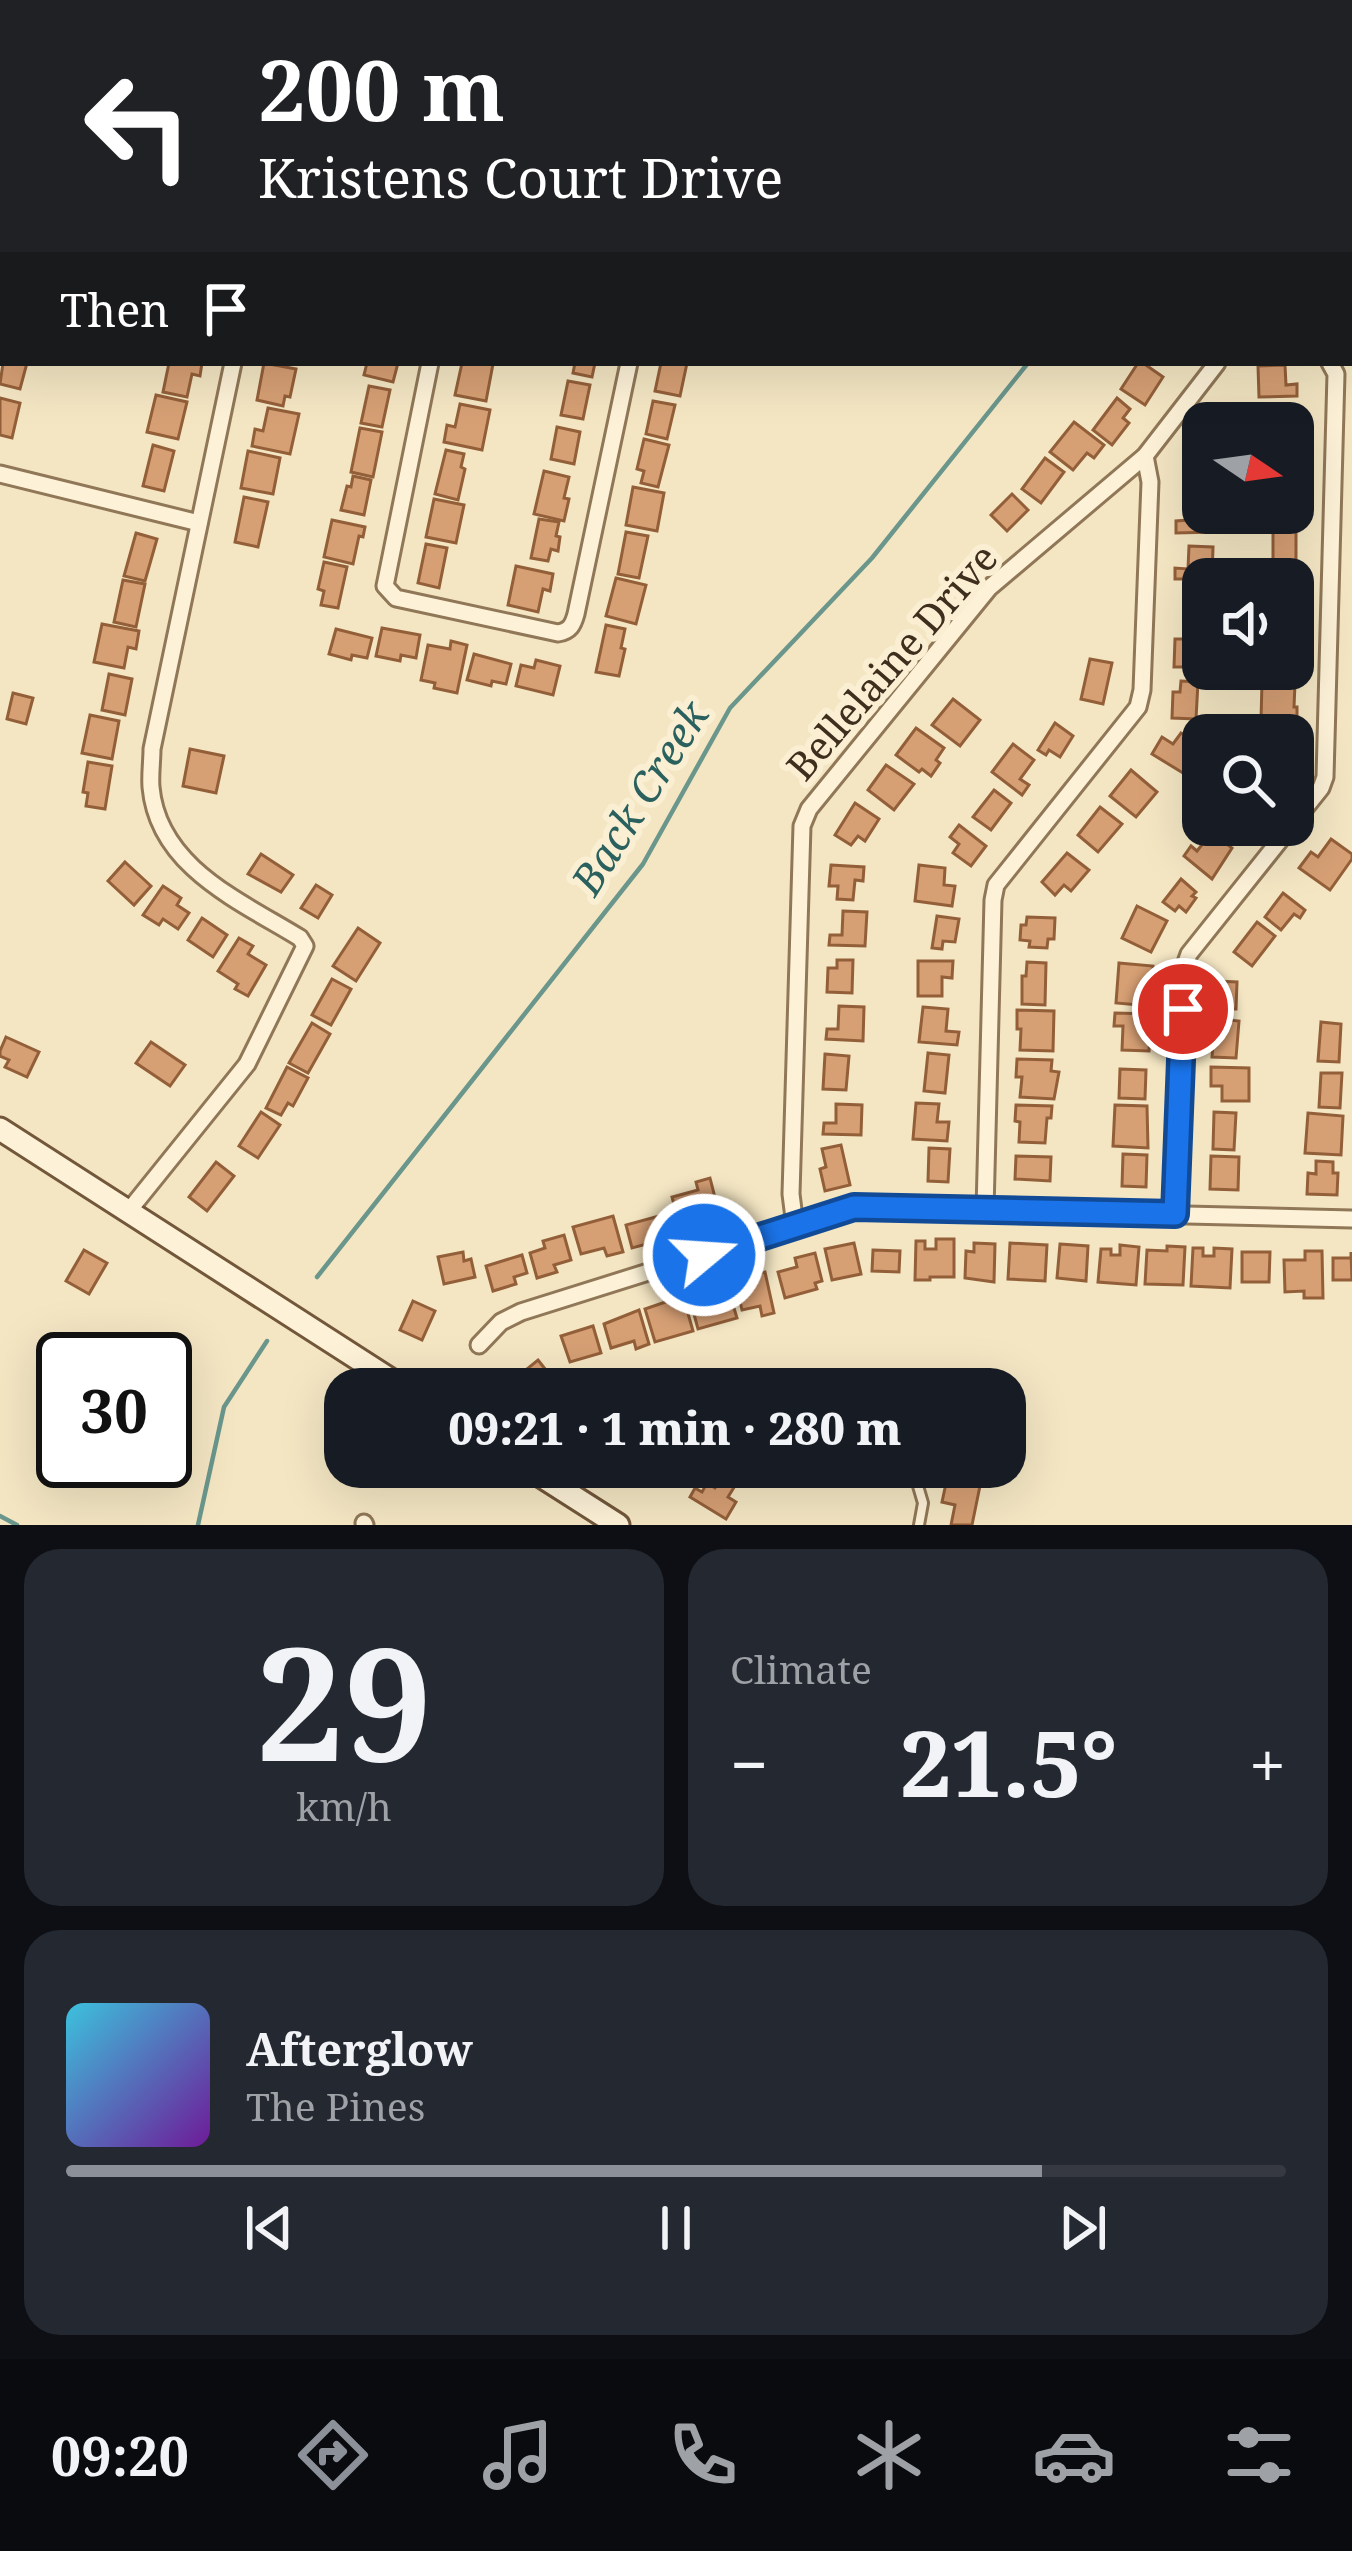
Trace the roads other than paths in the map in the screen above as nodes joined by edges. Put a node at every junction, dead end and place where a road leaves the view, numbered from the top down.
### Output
1 (232, 366) edge
2 (429, 366) edge
3 (628, 366) edge
4 (1215, 366) edge
5 (1332, 366) edge
6 (1145, 456) junction
7 (0, 474) edge
8 (199, 523) junction
9 (1314, 798) edge
10 (1275, 846) edge
11 (0, 1129) edge
12 (985, 1210) junction
13 (127, 1213) junction
14 (1175, 1214) junction
15 (1352, 1219) edge
16 (795, 1226) junction
17 (479, 1345) dead end
18 (373, 1368) edge
19 (560, 1488) edge
20 (919, 1488) edge
21 (618, 1525) edge
22 (919, 1525) edge

1 - 8 street
2 - 3 street
4 - 6 street, Bellelaine Drive
5 - 9 street
6 - 12 street
6 - 16 street, Bellelaine Drive
7 - 8 street
8 - 13 street
10 - 14 street
11 - 13 main road
12 - 14 street
12 - 16 street
13 - 18 main road
14 - 15 street
16 - 17 street
19 - 21 main road
20 - 22 lane

